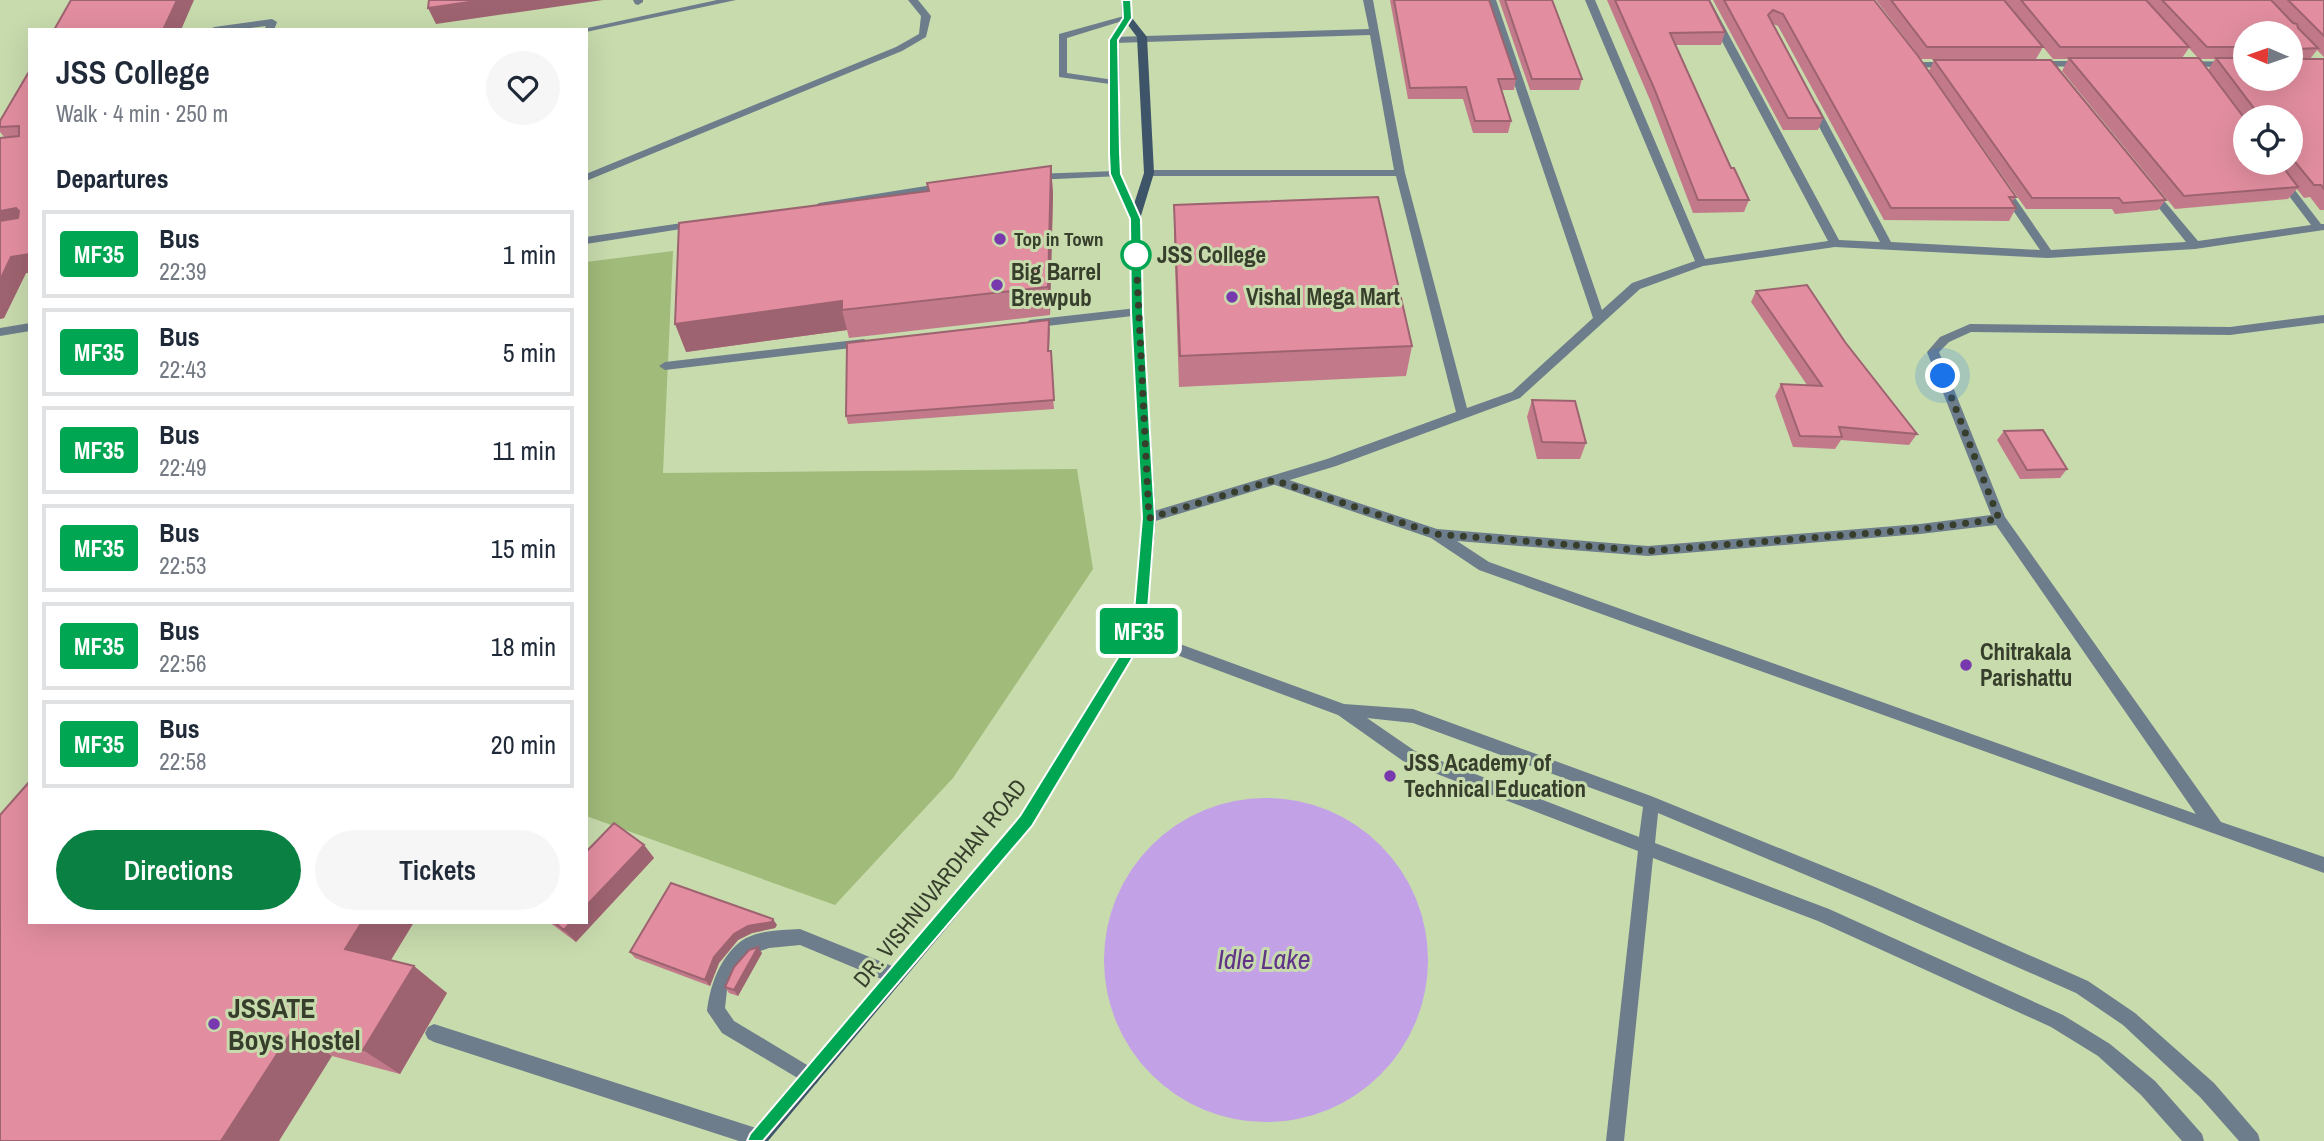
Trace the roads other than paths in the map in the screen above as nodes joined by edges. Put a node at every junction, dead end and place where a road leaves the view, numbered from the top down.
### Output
1 (731, 0) edge
2 (913, 0) edge
3 (1126, 0) edge
4 (1368, 0) edge
5 (1491, 0) edge
6 (1590, 0) edge
7 (1705, 0) edge
8 (1128, 18) junction
9 (228, 28) edge
10 (270, 28) edge
11 (588, 29) edge
12 (1375, 32) junction
13 (1142, 37) junction
14 (1114, 40) junction
15 (1909, 54) edge
16 (2039, 54) edge
17 (2185, 54) edge
18 (2047, 64) junction
19 (2100, 64) edge
20 (2167, 64) edge
21 (2194, 64) junction
22 (1917, 65) junction
23 (1956, 65) edge
24 (2021, 65) edge
25 (2233, 65) edge
26 (2201, 74) edge
27 (2056, 75) edge
28 (1925, 76) edge
29 (1114, 83) junction
30 (1803, 88) edge
31 (1149, 173) junction
32 (1400, 173) junction
33 (1116, 174) junction
34 (2279, 175) edge
35 (588, 177) edge
36 (1023, 178) edge
37 (2143, 181) edge
38 (956, 185) edge
39 (2002, 187) edge
40 (805, 208) edge
41 (1135, 219) junction
42 (709, 222) edge
43 (2321, 227) edge
44 (588, 241) edge
45 (1835, 243) junction
46 (1887, 245) junction
47 (2195, 245) junction
48 (2048, 254) junction
49 (1702, 263) junction
50 (1137, 312) junction
51 (1599, 318) junction
52 (2324, 319) edge
53 (1016, 325) edge
54 (28, 327) edge
55 (0, 332) edge
56 (881, 341) edge
57 (665, 366) dead end
58 (1463, 415) junction
59 (1274, 480) junction
60 (1149, 518) junction
61 (1999, 519) junction
62 (1436, 534) junction
63 (1139, 635) junction
64 (1343, 710) junction
65 (1651, 803) junction
66 (2215, 828) junction
67 (1647, 847) junction
68 (2324, 865) edge
69 (896, 976) junction
70 (434, 1033) dead end
71 (811, 1077) junction
72 (758, 1139) edge
73 (1615, 1141) edge
74 (2195, 1141) edge
75 (2251, 1141) edge

1 - 11 street
2 - 35 street
3 - 8 main road
4 - 12 street
5 - 51 street
6 - 49 street
7 - 45 street
8 - 13 main road
8 - 14 main road
8 - 29 street
9 - 10 street
12 - 13 street
12 - 32 street
13 - 14 street
13 - 31 main road, DR. VISHNUVARDHAN ROAD
14 - 29 main road, DR. VISHNUVARDHAN ROAD
15 - 22 street
16 - 18 street
17 - 21 street
18 - 19 street
18 - 24 street
18 - 27 street
20 - 21 street
21 - 25 street
21 - 26 street
22 - 23 street
22 - 28 street
29 - 33 main road, DR. VISHNUVARDHAN ROAD
30 - 46 street
31 - 32 street
31 - 41 main road, DR. VISHNUVARDHAN ROAD
32 - 58 street
33 - 36 street
33 - 41 main road, DR. VISHNUVARDHAN ROAD
34 - 43 street
37 - 47 street
38 - 40 street
39 - 48 street
41 - 50 main road, DR. VISHNUVARDHAN ROAD
42 - 44 street
43 - 47 street
45 - 46 street
45 - 49 street
46 - 48 street
47 - 48 street
49 - 51 street
50 - 53 street
50 - 60 main road, DR. VISHNUVARDHAN ROAD
51 - 58 street
52 - 61 street
54 - 55 street
56 - 57 street
58 - 59 street
59 - 60 street
59 - 62 street
60 - 63 main road, DR. VISHNUVARDHAN ROAD
61 - 62 street
61 - 66 street
62 - 66 street
63 - 64 street
63 - 69 main road, DR. VISHNUVARDHAN ROAD
64 - 65 street
64 - 67 street
65 - 67 street
65 - 75 street
66 - 68 street
67 - 73 street
67 - 74 street
69 - 71 main road, DR. VISHNUVARDHAN ROAD
69 - 71 street
70 - 72 street
71 - 72 main road, DR. VISHNUVARDHAN ROAD

